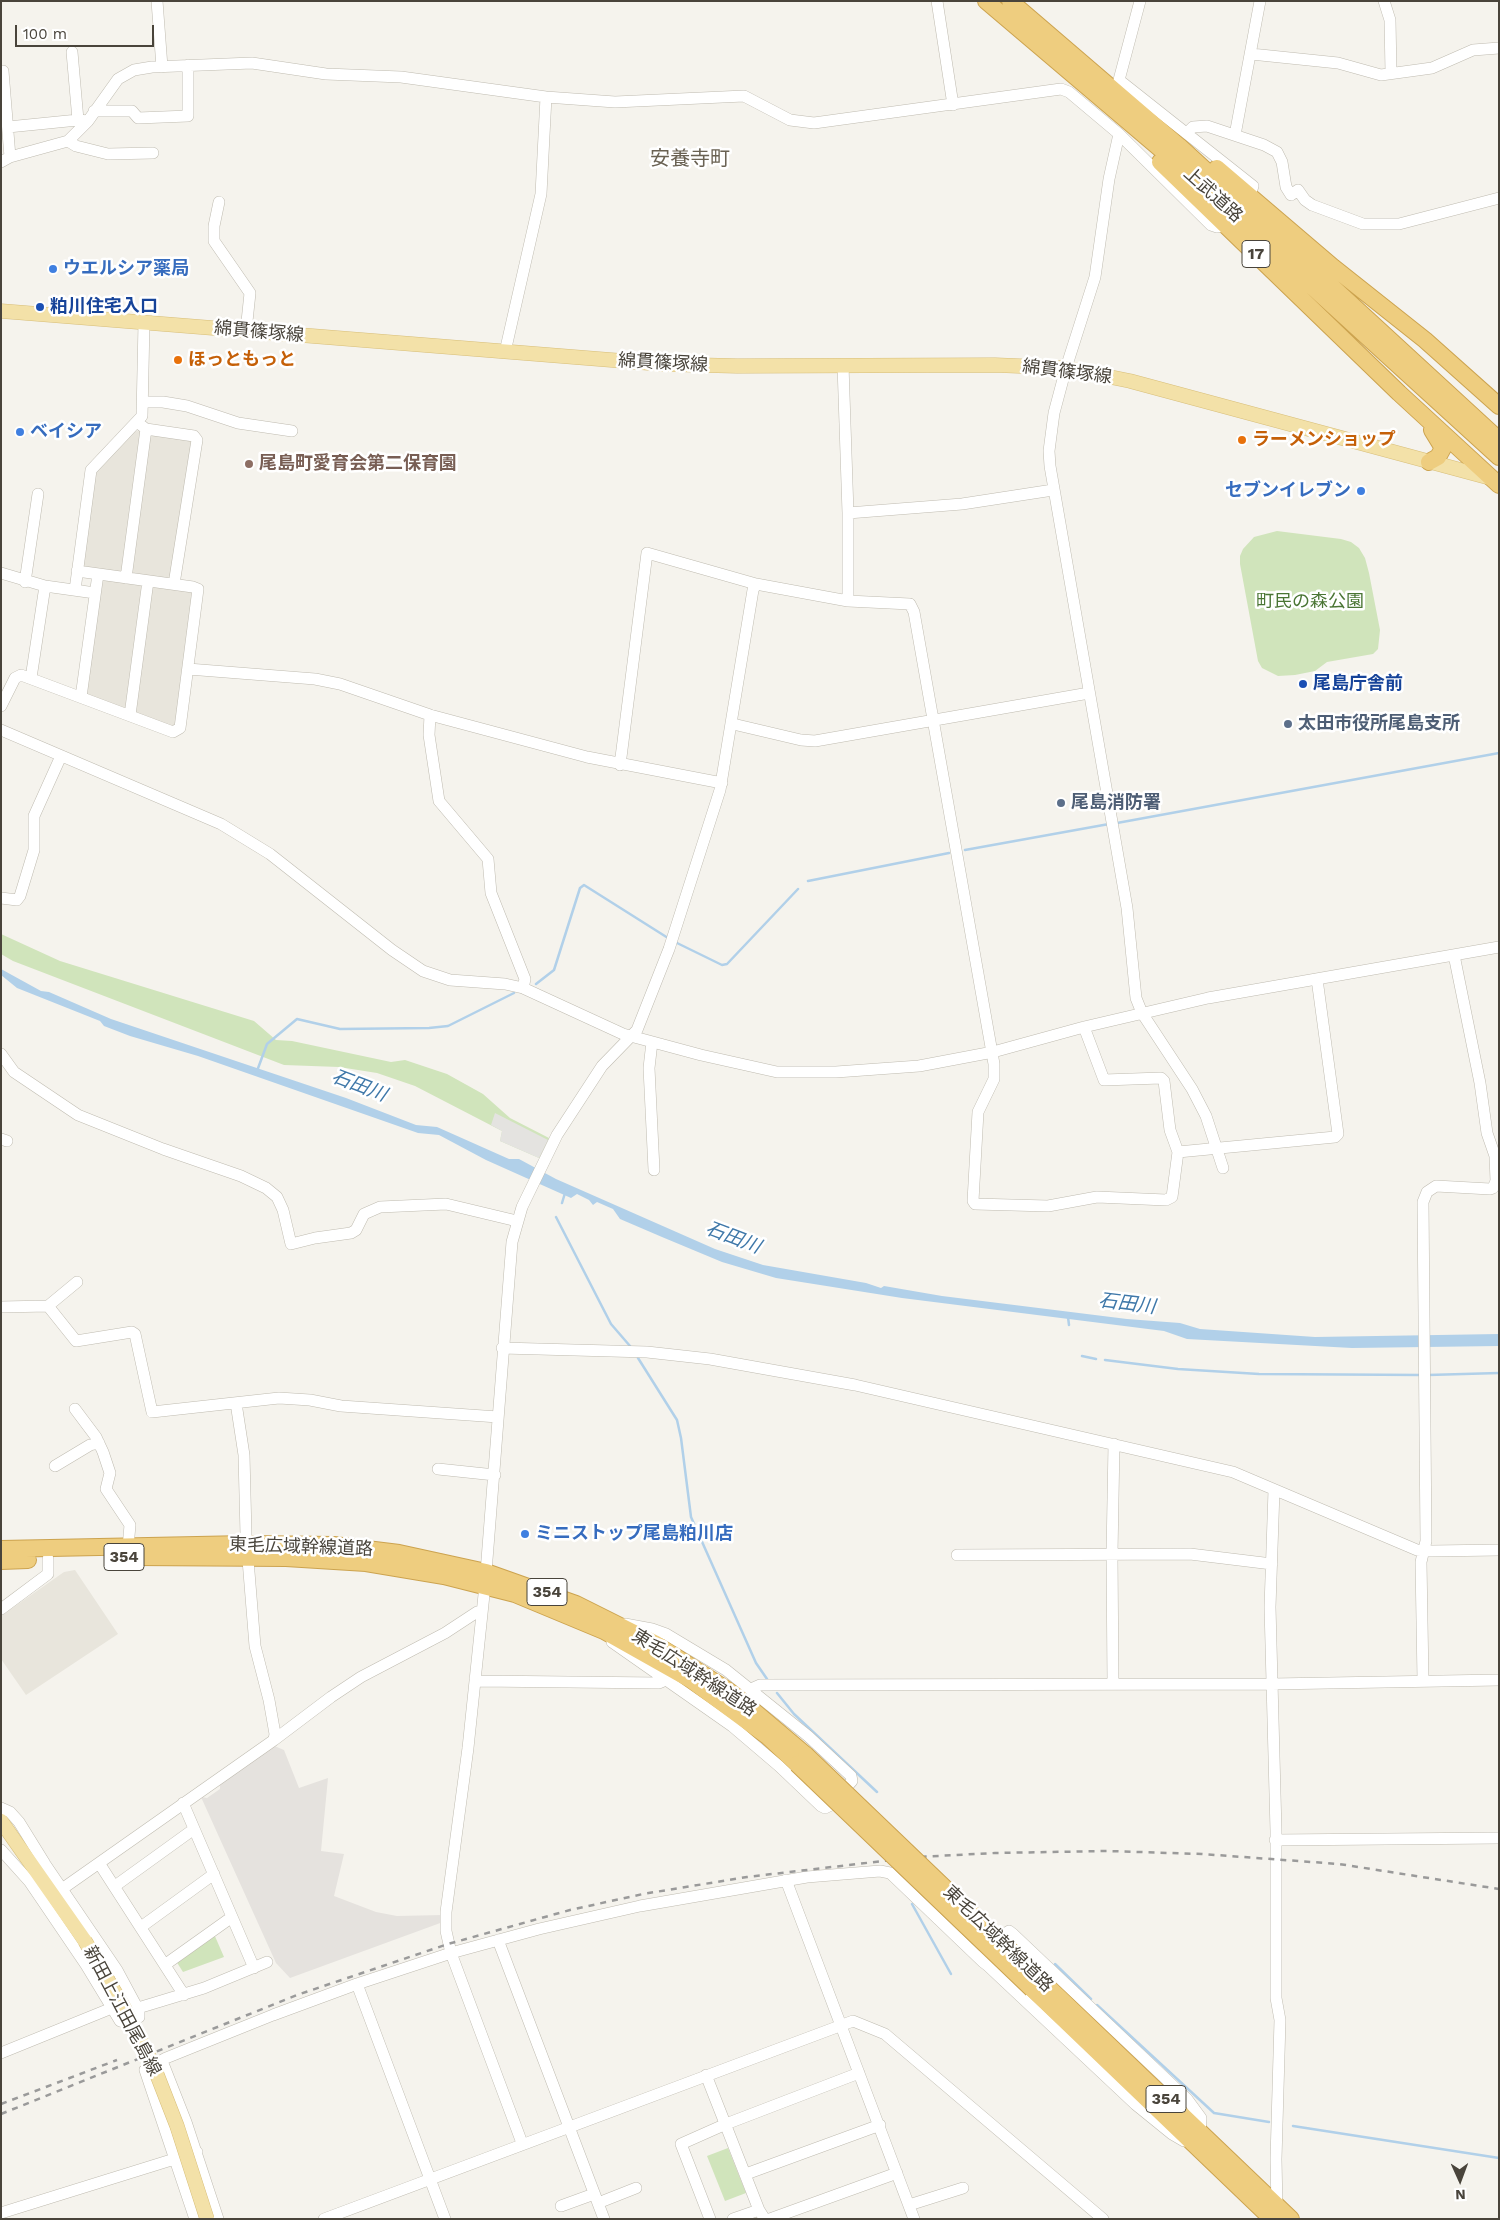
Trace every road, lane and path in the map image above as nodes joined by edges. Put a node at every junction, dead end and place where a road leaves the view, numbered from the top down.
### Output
1 (157, 1) edge
2 (937, 1) edge
3 (986, 1) edge
4 (1010, 1) edge
5 (1140, 1) edge
6 (1260, 1) edge
7 (1384, 1) edge
8 (1013, 24) junction
9 (1499, 48) edge
10 (72, 52) dead end
11 (1251, 54) junction
12 (188, 65) junction
13 (162, 67) junction
14 (3, 71) dead end
15 (1093, 72) junction
16 (1392, 73) junction
17 (546, 96) junction
18 (953, 105) junction
19 (86, 117) junction
20 (8, 128) junction
21 (1188, 132) junction
22 (1119, 134) junction
23 (1234, 134) junction
24 (68, 141) junction
25 (153, 153) dead end
26 (6, 159) edge
27 (1250, 196) junction
28 (1499, 198) edge
29 (219, 202) dead end
30 (1227, 226) junction
31 (1, 311) edge
32 (144, 323) junction
33 (246, 331) junction
34 (505, 352) junction
35 (843, 365) junction
36 (1066, 368) junction
37 (1399, 392) junction
38 (143, 402) junction
39 (1499, 406) edge
40 (142, 426) junction
41 (292, 431) dead end
42 (1318, 433) junction
43 (1499, 440) edge
44 (1499, 457) edge
45 (1429, 462) junction
46 (1497, 484) edge
47 (1052, 490) junction
48 (38, 494) dead end
49 (848, 513) junction
50 (78, 571) junction
51 (1, 573) edge
52 (98, 574) junction
53 (126, 578) junction
54 (148, 581) junction
55 (25, 582) junction
56 (174, 584) junction
57 (756, 584) junction
58 (45, 586) junction
59 (74, 590) junction
60 (95, 593) junction
61 (848, 601) junction
62 (188, 669) junction
63 (32, 678) junction
64 (1089, 693) junction
65 (81, 697) junction
66 (1, 706) edge
67 (130, 715) junction
68 (430, 715) junction
69 (934, 721) junction
70 (732, 724) junction
71 (1, 730) edge
72 (61, 756) junction
73 (620, 765) junction
74 (722, 783) junction
75 (1, 898) edge
76 (1499, 947) edge
77 (1454, 955) junction
78 (1317, 979) junction
79 (523, 988) junction
80 (1142, 1013) junction
81 (1084, 1027) junction
82 (632, 1037) junction
83 (652, 1042) junction
84 (993, 1052) junction
85 (1, 1054) edge
86 (1218, 1148) junction
87 (1178, 1152) junction
88 (1223, 1168) dead end
89 (654, 1170) dead end
90 (518, 1221) junction
91 (78, 1282) dead end
92 (48, 1306) junction
93 (1, 1307) edge
94 (502, 1348) junction
95 (236, 1403) junction
96 (75, 1409) dead end
97 (498, 1417) junction
98 (99, 1443) junction
99 (1114, 1444) junction
100 (55, 1466) dead end
101 (438, 1469) dead end
102 (495, 1475) junction
103 (1274, 1490) junction
104 (128, 1547) junction
105 (1, 1549) edge
106 (1499, 1550) edge
107 (247, 1551) junction
108 (1424, 1551) junction
109 (1112, 1554) junction
110 (957, 1555) dead end
111 (48, 1559) junction
112 (1, 1560) edge
113 (1272, 1564) junction
114 (485, 1579) junction
115 (1, 1609) edge
116 (482, 1612) junction
117 (610, 1627) junction
118 (475, 1678) junction
119 (666, 1680) junction
120 (1423, 1680) junction
121 (1499, 1680) edge
122 (1113, 1684) junction
123 (1272, 1684) junction
124 (751, 1688) junction
125 (274, 1740) junction
126 (183, 1803) junction
127 (1, 1808) edge
128 (1, 1821) edge
129 (194, 1829) junction
130 (1276, 1835) junction
131 (1499, 1838) edge
132 (1, 1850) edge
133 (99, 1862) junction
134 (214, 1874) junction
135 (786, 1880) junction
136 (115, 1886) junction
137 (62, 1889) junction
138 (232, 1917) junction
139 (141, 1927) junction
140 (498, 1940) junction
141 (451, 1953) junction
142 (267, 1962) dead end
143 (985, 1963) junction
144 (166, 1964) junction
145 (254, 1968) junction
146 (357, 1984) junction
147 (184, 1994) junction
148 (112, 2008) junction
149 (138, 2008) junction
150 (841, 2024) junction
151 (1, 2053) edge
152 (162, 2061) junction
153 (860, 2073) junction
154 (706, 2075) junction
155 (726, 2124) junction
156 (880, 2125) junction
157 (570, 2127) junction
158 (1199, 2139) junction
159 (522, 2143) junction
160 (197, 2152) junction
161 (176, 2158) junction
162 (897, 2173) junction
163 (746, 2174) junction
164 (430, 2180) junction
165 (636, 2188) dead end
166 (962, 2188) dead end
167 (596, 2199) junction
168 (910, 2205) junction
169 (561, 2206) dead end
170 (1, 2213) edge
171 (1276, 2214) edge
172 (766, 2216) edge
173 (196, 2219) edge
174 (207, 2219) edge
175 (218, 2219) edge
176 (324, 2219) edge
177 (445, 2219) edge
178 (604, 2219) edge
179 (710, 2219) edge
180 (733, 2219) edge
181 (914, 2219) edge
182 (1103, 2219) edge
183 (1290, 2219) edge

1 - 13 street
2 - 18 street
3 - 8 highway, 上武道路 / 17
4 - 15 highway, 上武道路 / 17
5 - 21 street
6 - 11 street
7 - 16 street
8 - 30 highway, 17
8 - 44 highway, 上武道路 / 17
9 - 16 street
10 - 19 street
11 - 16 street
11 - 23 street
12 - 13 street
12 - 17 street
12 - 19 street
13 - 19 street
14 - 20 street
15 - 27 highway, 17
15 - 43 highway, 上武道路 / 17
17 - 18 street
17 - 34 street
18 - 22 street
19 - 20 street
19 - 24 street
20 - 26 street
21 - 23 street
21 - 27 street
22 - 30 street
22 - 36 street
23 - 28 street
24 - 25 street
24 - 26 street
27 - 39 highway, 17
29 - 33 street
30 - 37 highway, 17
31 - 32 main road, 綿貫篠塚線
32 - 33 main road, 綿貫篠塚線
32 - 38 street
33 - 34 main road, 綿貫篠塚線
34 - 35 main road, 綿貫篠塚線
35 - 36 main road, 綿貫篠塚線
35 - 49 street
36 - 42 main road, 綿貫篠塚線
36 - 47 street
37 - 45 highway
37 - 46 highway, 17
38 - 40 street
38 - 41 street
40 - 50 street
40 - 53 street
40 - 56 street
42 - 45 main road, 綿貫篠塚線
42 - 46 main road, 綿貫篠塚線
45 - 46 main road, 綿貫篠塚線
47 - 49 street
47 - 64 street
48 - 55 street
49 - 61 street
50 - 52 street
50 - 59 street
51 - 55 street
52 - 53 street
52 - 60 street
53 - 54 street
54 - 56 street
54 - 67 street
55 - 58 street
56 - 62 street
57 - 61 street
57 - 70 street
57 - 73 street
58 - 59 street
58 - 63 street
59 - 60 street
60 - 65 street
61 - 69 street
62 - 67 street
62 - 68 street
63 - 65 street
63 - 66 street
64 - 69 street
64 - 80 street
65 - 67 street
68 - 73 street
68 - 79 street
69 - 70 street
69 - 84 street
70 - 74 street
71 - 72 street
72 - 75 street
72 - 79 street
73 - 74 street
74 - 82 street
76 - 77 street
77 - 78 street
77 - 108 street
78 - 80 street
78 - 86 street
79 - 82 street
80 - 81 street
80 - 86 street
81 - 84 street
81 - 87 street
82 - 83 street
82 - 90 street
83 - 84 street
83 - 89 street
84 - 87 street
85 - 90 street
86 - 87 street
86 - 88 street
90 - 94 street
91 - 92 street
92 - 93 street
92 - 95 street
94 - 97 street
94 - 99 street
95 - 97 street
95 - 107 street
96 - 98 street
97 - 102 street
98 - 100 street
98 - 104 street
99 - 103 street
99 - 109 street
101 - 102 street
102 - 114 street
103 - 108 street
103 - 113 street
104 - 105 highway, 東毛広域幹線道路 / 354
104 - 107 highway, 東毛広域幹線道路 / 354
106 - 108 street
107 - 111 highway, 東毛広域幹線道路 / 354
107 - 114 highway, 東毛広域幹線道路 / 354
107 - 125 street
108 - 120 street
109 - 110 street
109 - 113 street
109 - 122 street
111 - 112 highway, 東毛広域幹線道路 / 354
111 - 115 street
113 - 123 street
114 - 116 street
114 - 117 highway, 東毛広域幹線道路 / 354
116 - 118 street
116 - 125 street
117 - 119 street
117 - 124 street
117 - 158 highway, 東毛広域幹線道路 / 354, bridge
118 - 119 street
118 - 141 street
119 - 124 street
120 - 121 street
120 - 123 street
122 - 123 street
122 - 124 street
123 - 130 street
125 - 126 street
126 - 129 street
126 - 133 street
127 - 137 street
128 - 174 main road, 新田上江田尾島線, bridge
129 - 134 street
129 - 136 street
130 - 131 street
130 - 171 street
132 - 148 street
133 - 136 street
133 - 137 street
134 - 138 street
134 - 139 street
135 - 140 street
135 - 143 street
135 - 150 street
136 - 139 street
137 - 149 street
138 - 144 street
138 - 145 street
139 - 144 street
140 - 141 street
140 - 157 street
141 - 146 street
141 - 159 street
142 - 145 street
143 - 158 street
143 - 158 street
144 - 147 street
145 - 147 street
146 - 152 street
146 - 164 street
147 - 149 street
148 - 149 street
148 - 151 street
150 - 153 street
150 - 154 street
150 - 182 street
152 - 160 street
152 - 161 street
153 - 155 street
153 - 156 street
154 - 155 street
154 - 157 street
155 - 163 street
155 - 179 street
156 - 162 street
156 - 163 street
157 - 159 street
157 - 167 street
158 - 171 highway, 東毛広域幹線道路 / 354
159 - 164 street
160 - 161 street
160 - 175 street
161 - 170 street
161 - 173 street
162 - 168 street
162 - 172 street
163 - 172 street
164 - 176 street
164 - 177 street
165 - 167 street
166 - 168 street
167 - 169 street
167 - 178 street
168 - 181 street
171 - 183 highway, 東毛広域幹線道路 / 354
172 - 180 street

